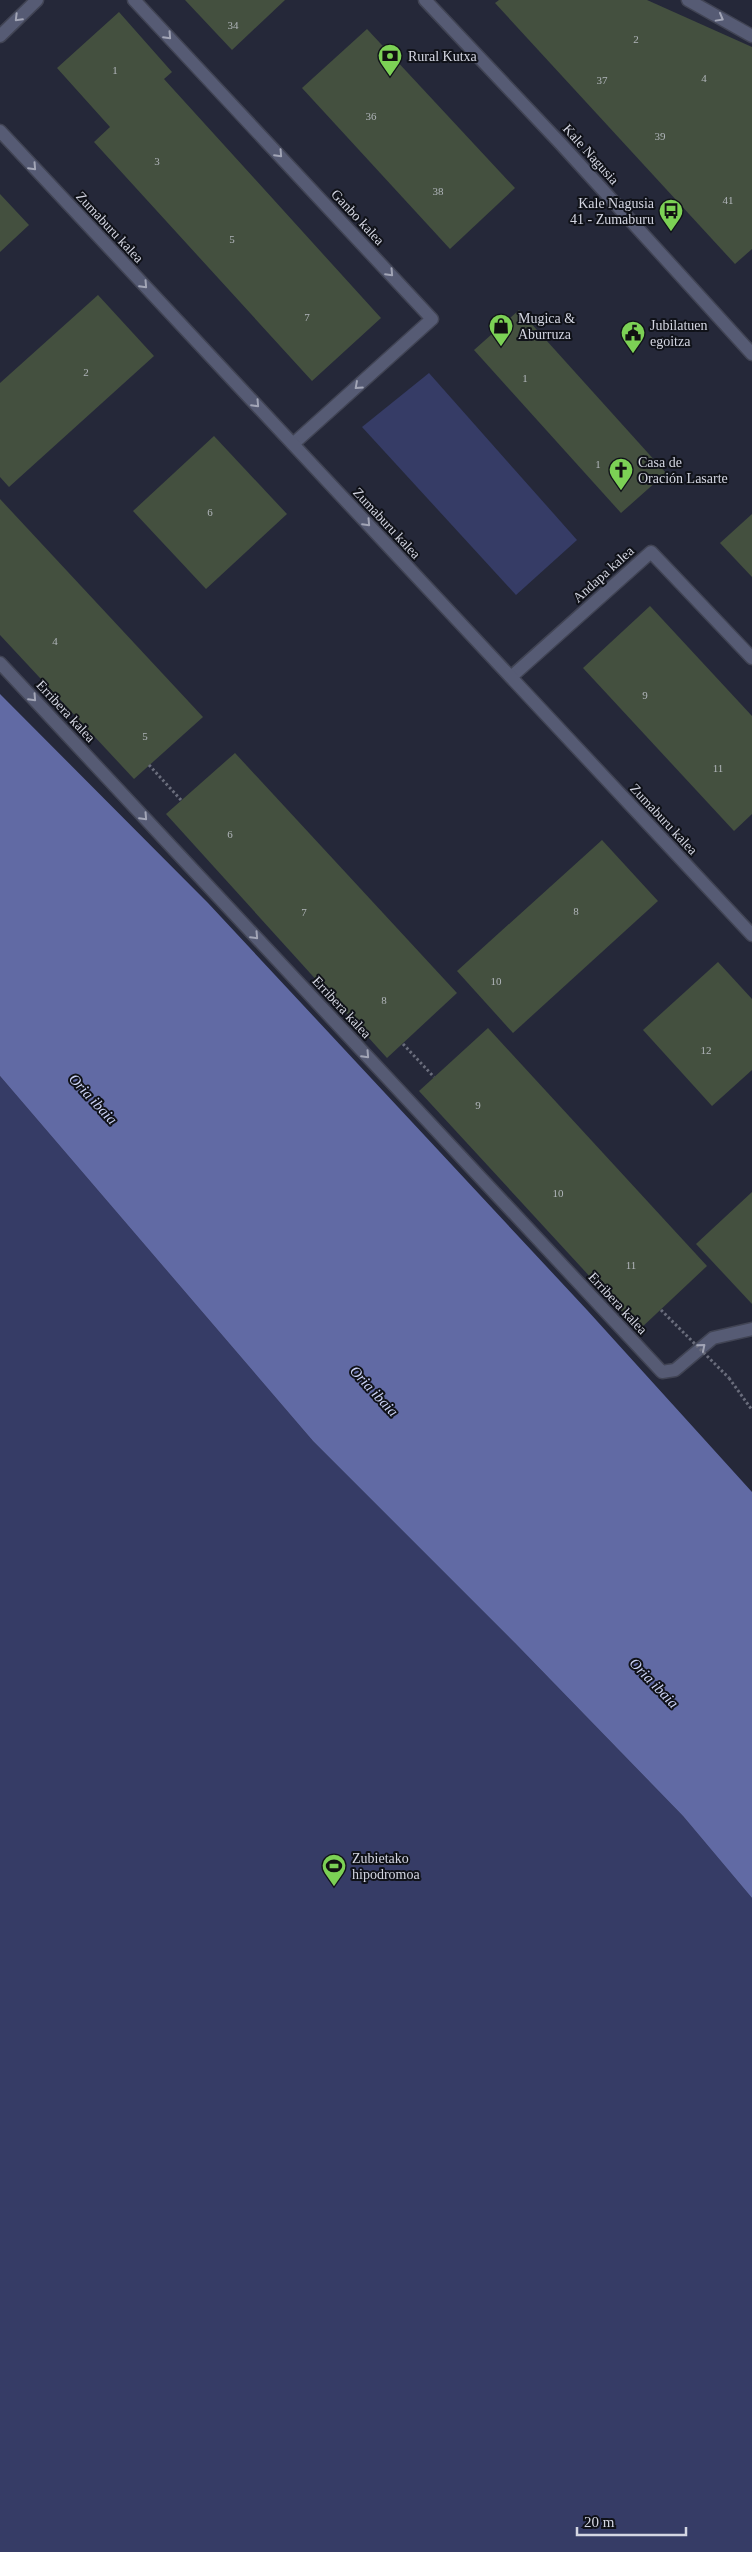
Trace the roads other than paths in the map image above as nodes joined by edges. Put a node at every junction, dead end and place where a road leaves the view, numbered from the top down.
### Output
1 (37, 0) edge
2 (134, 0) edge
3 (425, 0) edge
4 (688, 0) edge
5 (0, 36) edge
6 (752, 36) edge
7 (0, 131) edge
8 (752, 354) edge
9 (293, 444) junction
10 (752, 658) edge
11 (0, 663) edge
12 (511, 677) junction
13 (752, 935) edge
14 (752, 1329) edge

1 -> 5 street
2 -> 9 street, Ganbo kalea
3 - 8 street, Kale Nagusia
4 -> 6 street
7 -> 9 street, Zumaburu kalea
9 -> 12 street, Zumaburu kalea
10 - 12 street, Andapa kalea
11 -> 14 street, Erribera kalea
12 - 13 street, Zumaburu kalea

